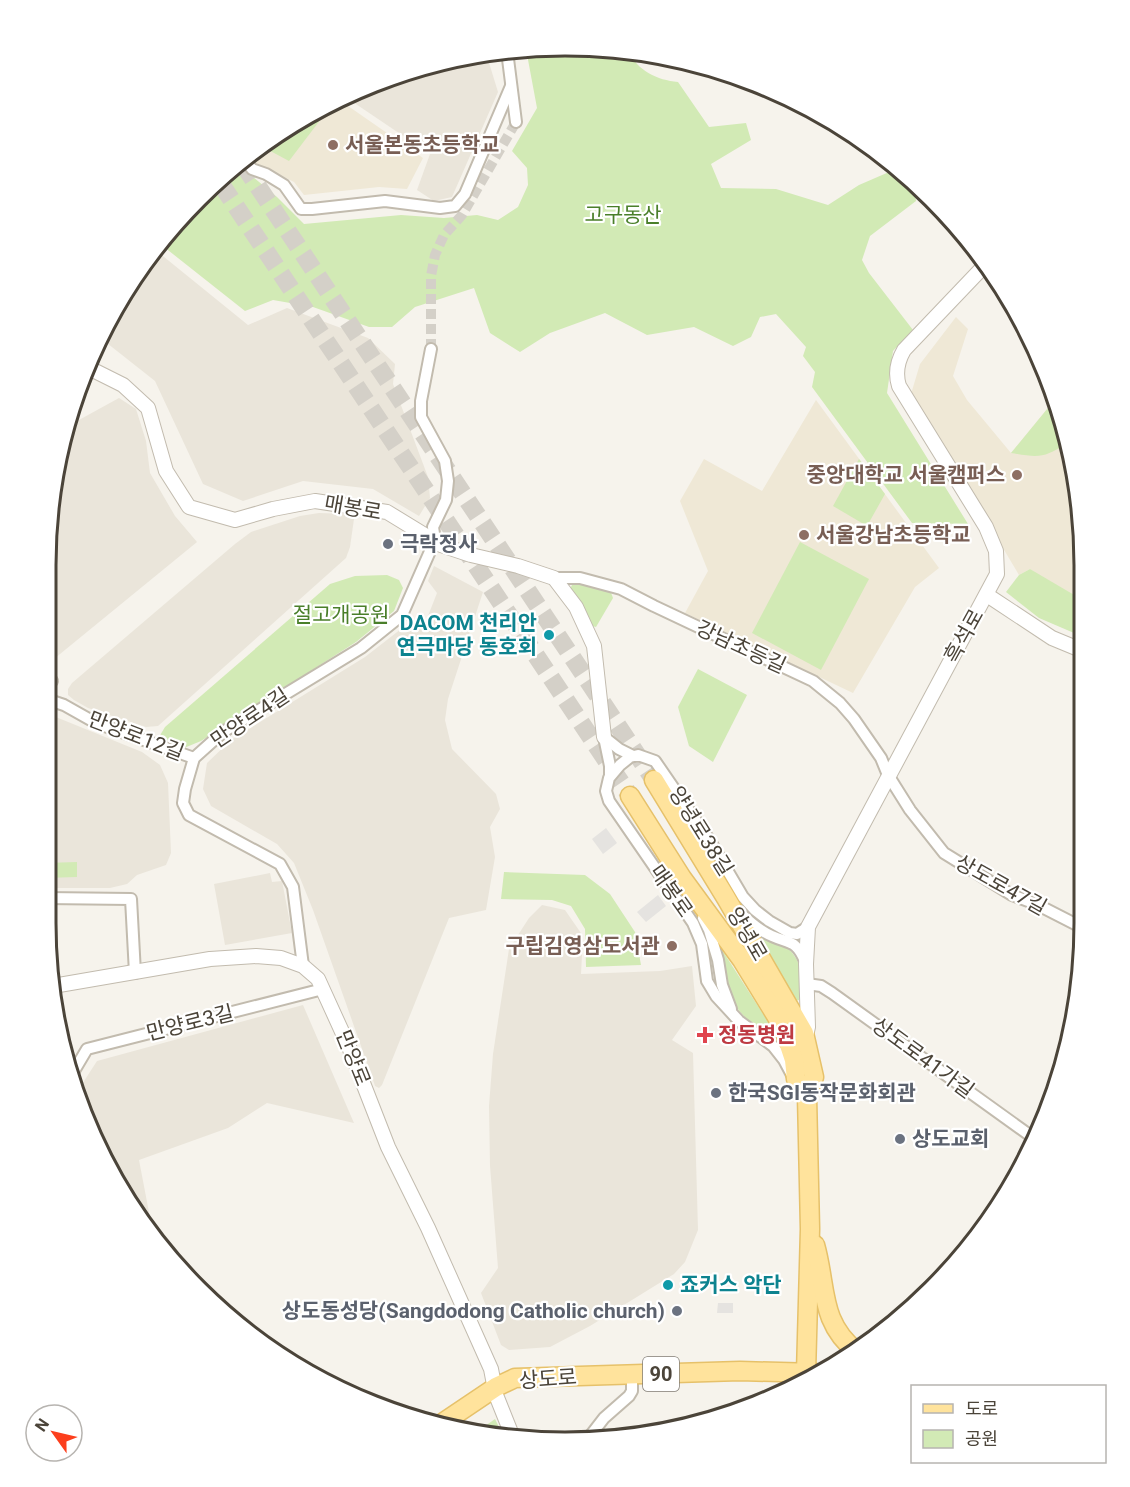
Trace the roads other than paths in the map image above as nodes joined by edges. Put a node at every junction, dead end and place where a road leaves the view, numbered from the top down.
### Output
1 (508, 59) edge
2 (511, 86) junction
3 (516, 122) tunnel mouth
4 (249, 166) edge
5 (980, 270) edge
6 (431, 349) tunnel mouth
7 (94, 370) edge
8 (435, 540) junction
9 (554, 578) junction
10 (987, 595) junction
11 (1074, 647) edge
12 (56, 702) edge
13 (604, 737) junction
14 (633, 756) junction
15 (194, 758) junction
16 (888, 775) junction
17 (610, 776) junction
18 (654, 780) tunnel mouth
19 (630, 796) tunnel mouth
20 (682, 878) junction
21 (56, 898) edge
22 (726, 898) junction
23 (1074, 924) edge
24 (795, 936) junction
25 (806, 964) junction
26 (303, 966) junction
27 (135, 973) junction
28 (807, 984) junction
29 (60, 985) edge
30 (323, 989) junction
31 (737, 1020) junction
32 (805, 1040) junction
33 (77, 1066) edge
34 (796, 1079) junction
35 (807, 1096) junction
36 (1028, 1134) edge
37 (810, 1229) junction
38 (849, 1345) edge
39 (815, 1366) edge
40 (803, 1372) edge
41 (632, 1374) junction
42 (496, 1387) junction
43 (450, 1418) edge
44 (509, 1428) edge
45 (595, 1430) edge

1 - 2 street
2 - 3 street
2 - 4 street
5 - 10 street, 흑석로
6 - 8 street, 만양로4길
7 - 8 street, 매봉로
8 - 9 street, 매봉로
8 - 15 street, 만양로4길
9 - 13 street
9 - 16 street, 강남초등길
10 - 11 street
10 - 16 street, 흑석로
12 - 15 street, 만양로12길
13 - 14 street, 양녕로38길
13 - 17 street, 매봉로
14 - 17 street
14 - 24 street, 양녕로38길
15 - 26 street, 만양로4길
16 - 23 street, 상도로47길
16 - 24 street, 흑석로
17 - 31 street, 매봉로
18 - 22 main road, 양녕로
19 - 20 main road, 양녕로
20 - 31 street
20 - 34 main road, 양녕로
21 - 27 street
22 - 24 street
22 - 32 main road, 양녕로
24 - 25 street, 흑석로
24 - 25 street
25 - 28 street, 흑석로
26 - 27 street
26 - 30 street, 만양로
27 - 29 street
28 - 32 street, 흑석로
28 - 36 street, 상도로41가길
30 - 33 street, 만양로3길
30 - 42 street, 만양로
31 - 34 street, 매봉로
32 - 35 main road, 양녕로
34 - 35 main road, 양녕로
35 - 37 main road, 양녕로
37 - 38 main road
37 - 39 main road, 양녕로
40 - 41 main road, 상도로 / 90
41 - 42 main road, 상도로 / 90
41 - 45 street
42 - 43 main road, 상도로 / 90
42 - 44 street, 만양로

